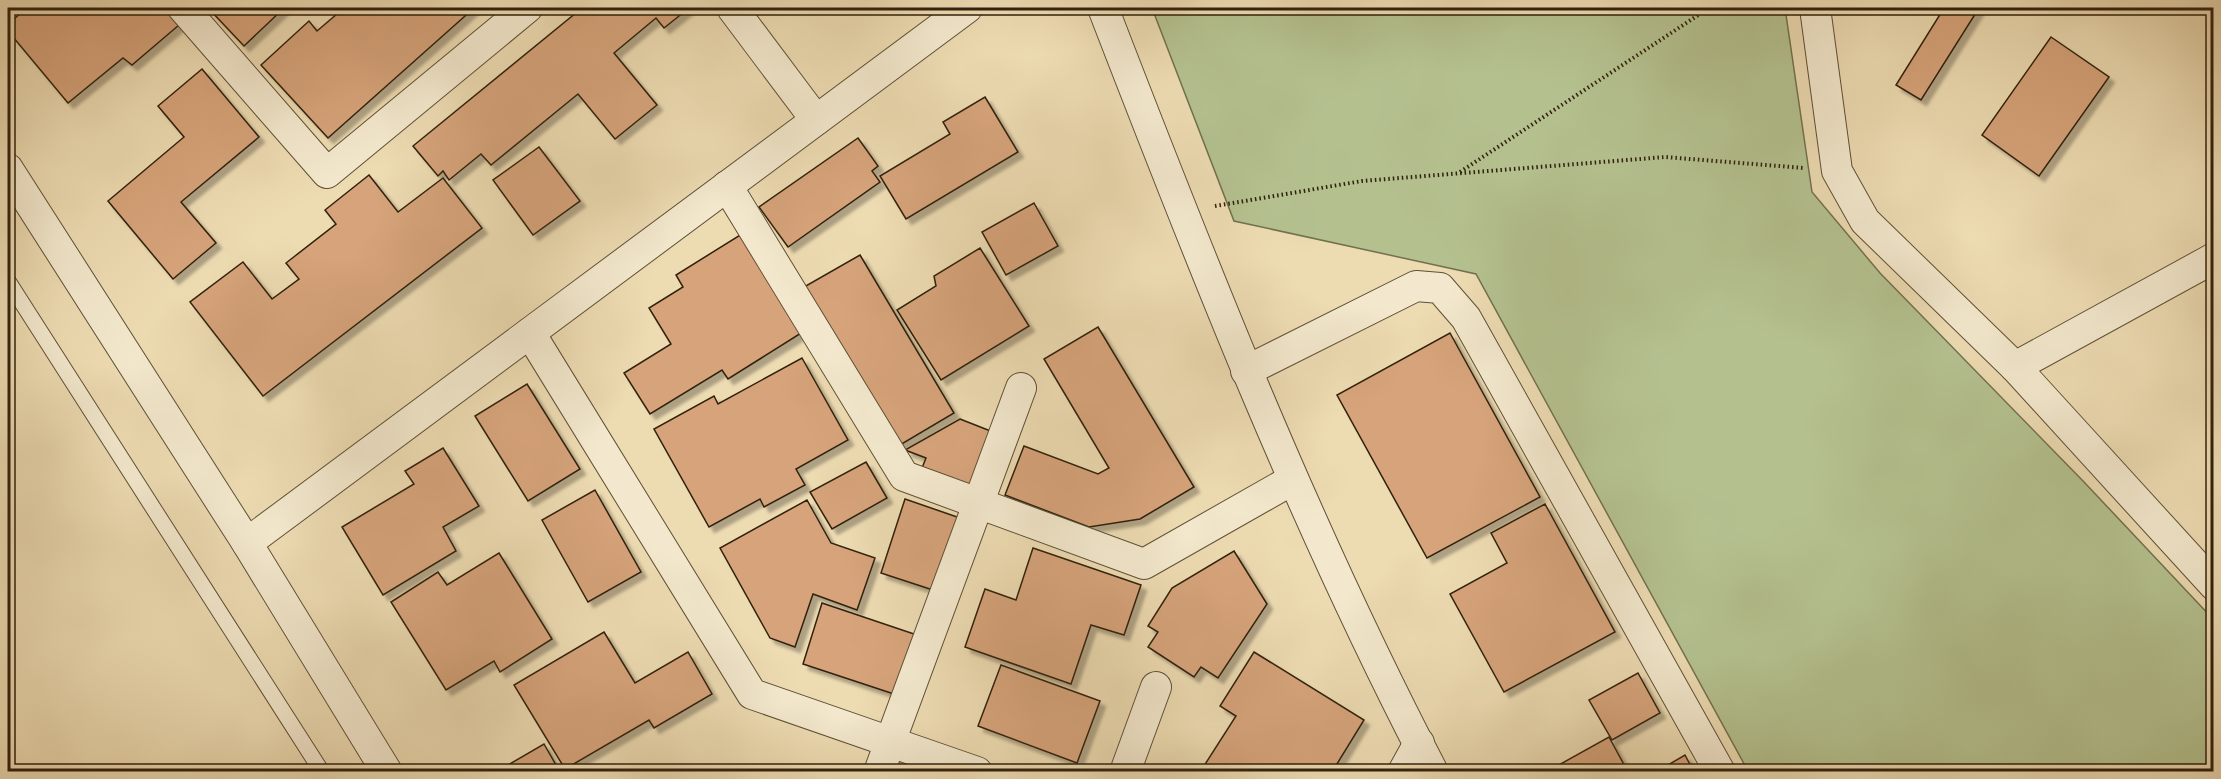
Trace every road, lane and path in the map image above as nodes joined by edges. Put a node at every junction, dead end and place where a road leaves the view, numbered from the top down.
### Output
1 (183, 8) edge
2 (527, 8) edge
3 (732, 8) edge
4 (968, 8) edge
5 (1103, 8) edge
6 (1709, 8) edge
7 (1815, 8) edge
8 (816, 120) junction
9 (8, 169) edge
10 (1837, 171) junction
11 (1458, 174) junction
12 (727, 186) junction
13 (1182, 211) junction
14 (2214, 258) edge
15 (8, 281) edge
16 (530, 333) junction
17 (2015, 367) junction
18 (1246, 371) junction
19 (1021, 388) dead end
20 (1292, 480) junction
21 (978, 504) junction
22 (247, 543) junction
23 (2214, 585) edge
24 (1156, 687) dead end
25 (890, 741) junction
26 (1419, 743) junction
27 (322, 771) edge
28 (387, 771) edge
29 (879, 771) edge
30 (977, 771) edge
31 (1125, 771) edge
32 (1403, 771) edge
33 (1433, 771) edge
34 (1720, 771) edge

1 - 2 street
3 - 8 street
4 - 8 street
5 - 13 street
6 - 11 path
7 - 10 street
8 - 12 street
9 - 22 street
10 - 11 path
10 - 17 street
11 - 13 path
12 - 16 street
12 - 21 street
13 - 18 street
14 - 17 street
15 - 27 lane
16 - 22 street
16 - 25 street
17 - 23 street
18 - 20 street
18 - 34 street
19 - 21 street
20 - 21 street
20 - 26 street
21 - 25 street
22 - 28 street
24 - 31 street
25 - 29 street
25 - 30 street
26 - 32 street
26 - 33 street

